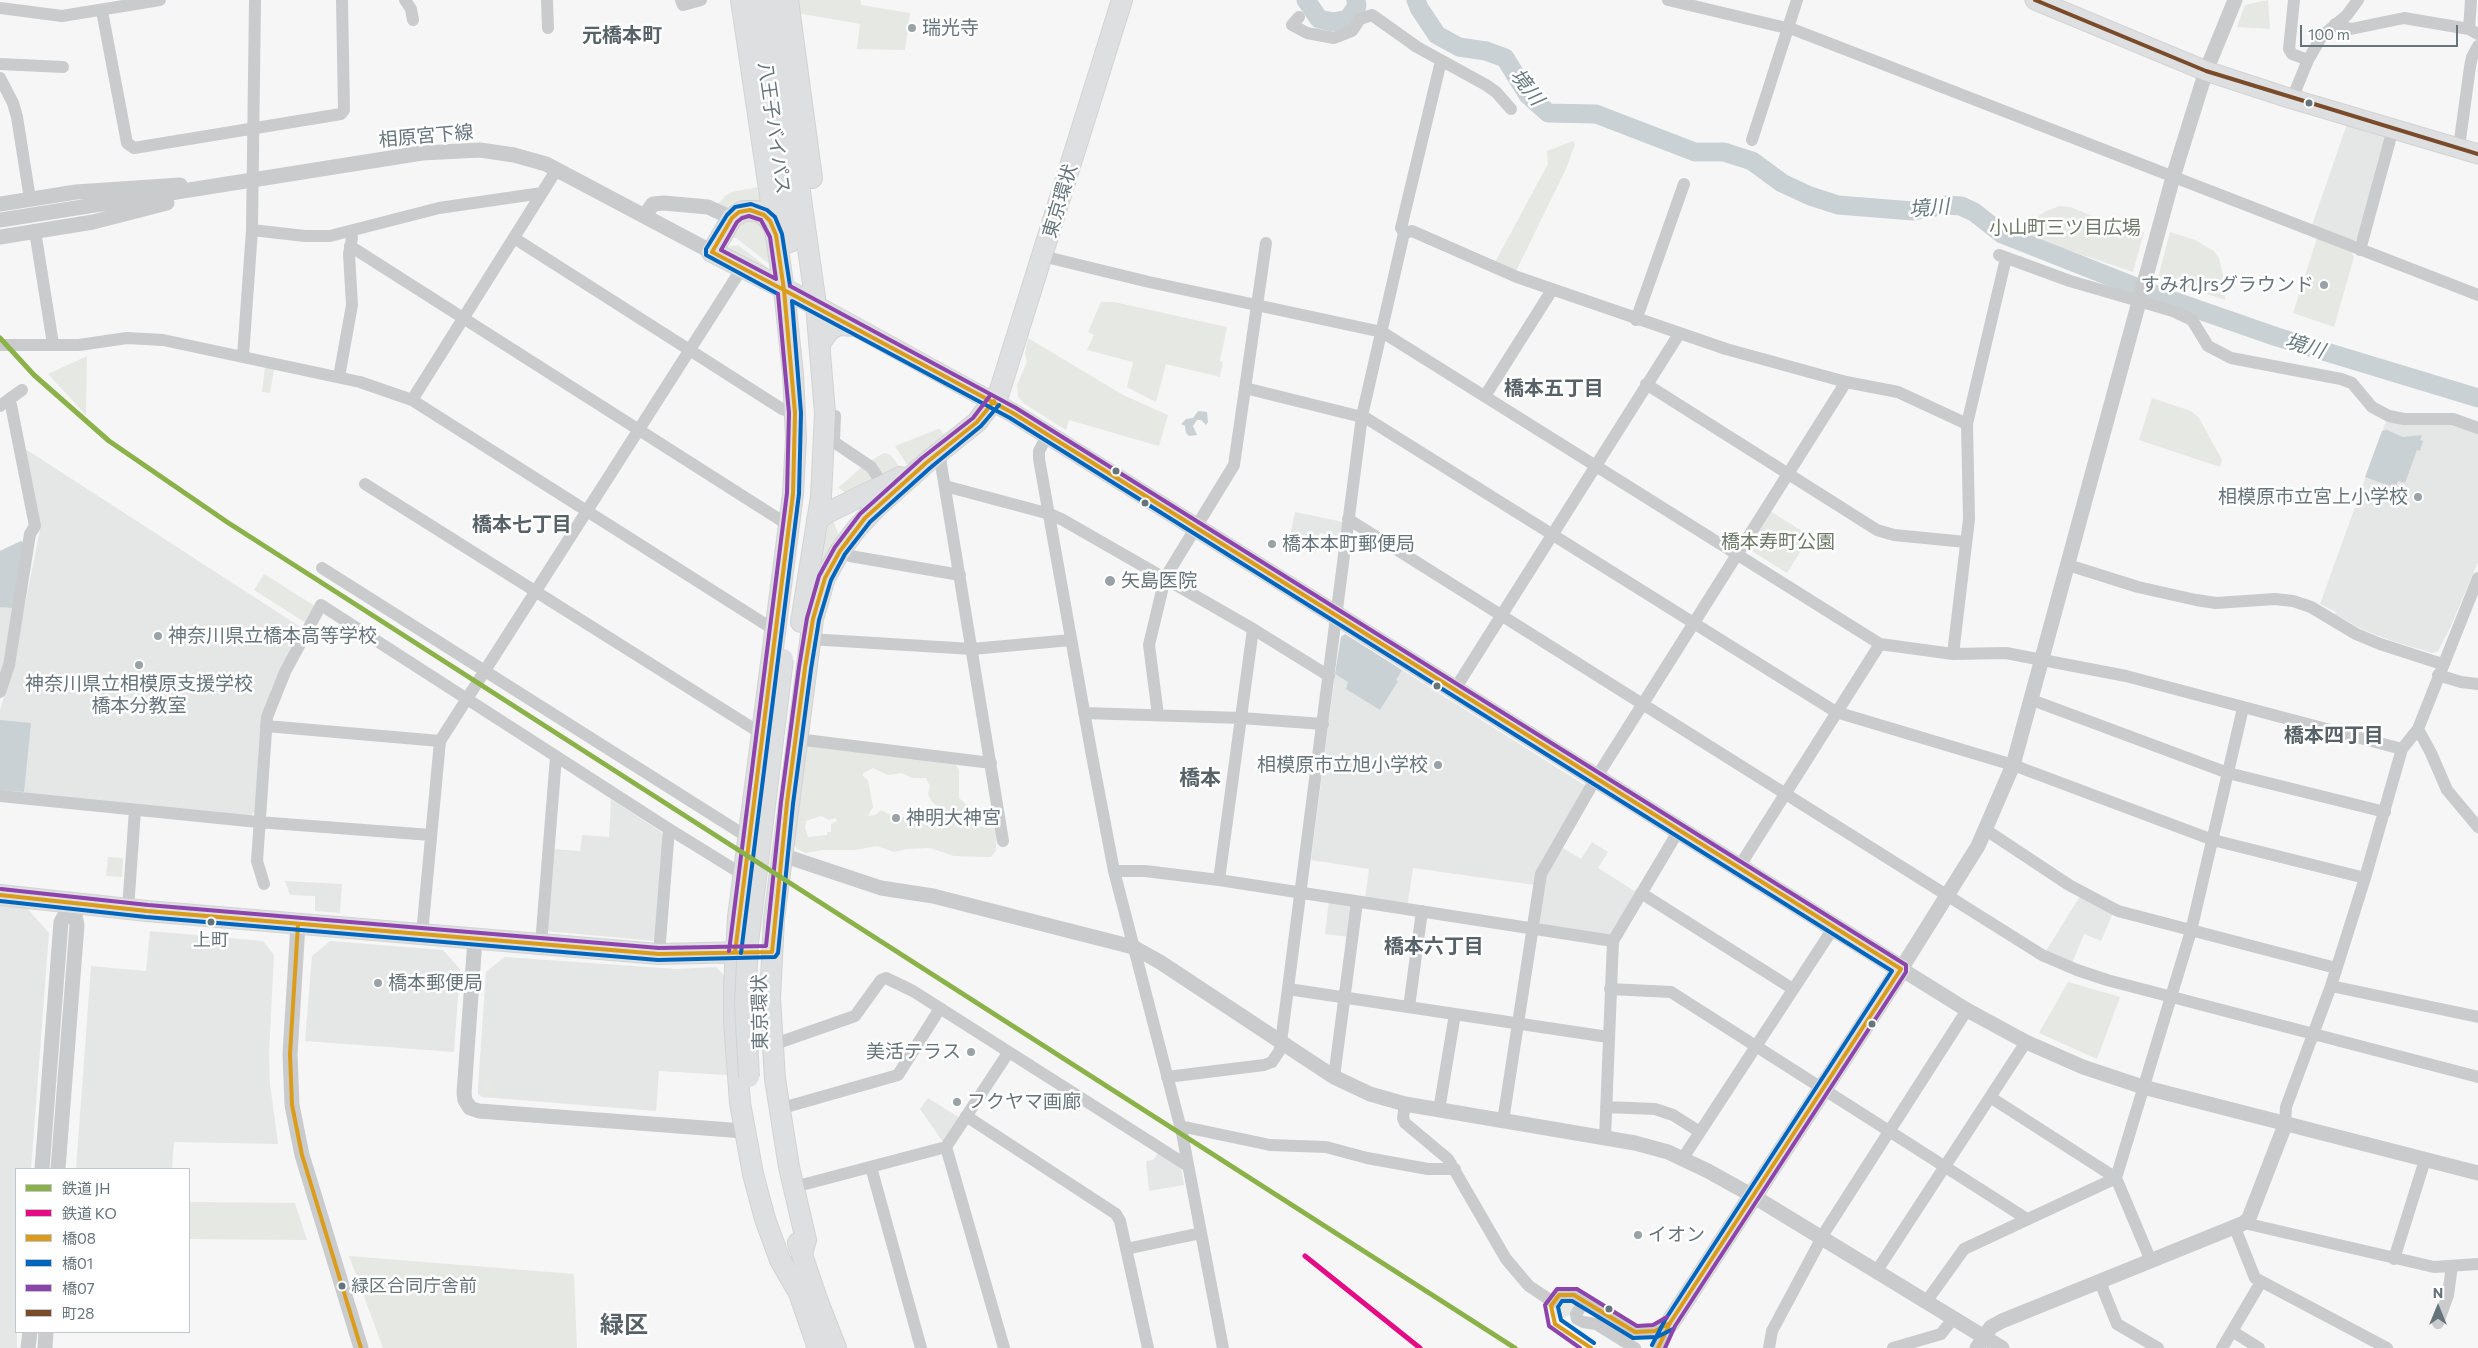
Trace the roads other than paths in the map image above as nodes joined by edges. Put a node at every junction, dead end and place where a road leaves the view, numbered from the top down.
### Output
1 (160, 0) edge
2 (255, 0) edge
3 (342, 0) edge
4 (405, 0) edge
5 (547, 0) edge
6 (681, 0) edge
7 (701, 0) edge
8 (741, 0) edge
9 (756, 0) edge
10 (773, 0) edge
11 (788, 0) edge
12 (1122, 0) edge
13 (1668, 0) edge
14 (1797, 0) edge
15 (2035, 0) edge
16 (2235, 0) edge
17 (2294, 0) edge
18 (2358, 0) edge
19 (2470, 0) edge
20 (0, 8) edge
21 (102, 10) junction
22 (1299, 17) dead end
23 (413, 20) dead end
24 (2336, 24) junction
25 (548, 28) dead end
26 (1787, 28) junction
27 (2473, 32) edge
28 (2478, 46) edge
29 (2308, 60) junction
30 (1440, 61) junction
31 (0, 64) edge
32 (63, 67) dead end
33 (2206, 71) junction
34 (767, 74) junction
35 (0, 78) edge
36 (2292, 99) junction
37 (1511, 109) dead end
38 (253, 128) junction
39 (2394, 129) junction
40 (1752, 140) dead end
41 (2459, 147) junction
42 (2478, 154) edge
43 (557, 169) junction
44 (2173, 177) junction
45 (253, 180) junction
46 (1684, 184) dead end
47 (211, 187) junction
48 (194, 190) junction
49 (542, 193) junction
50 (30, 199) junction
51 (0, 204) edge
52 (645, 215) junction
53 (732, 218) junction
54 (0, 220) edge
55 (252, 230) junction
56 (35, 231) junction
57 (353, 231) junction
58 (1404, 233) junction
59 (776, 235) junction
60 (806, 236) junction
61 (0, 237) edge
62 (514, 238) junction
63 (1266, 243) dead end
64 (350, 246) junction
65 (2360, 250) junction
66 (712, 252) junction
67 (1042, 256) junction
68 (742, 268) junction
69 (1552, 290) junction
70 (791, 293) junction
71 (2478, 296) edge
72 (2139, 300) junction
73 (1258, 304) junction
74 (816, 305) junction
75 (463, 317) junction
76 (1636, 320) junction
77 (856, 327) junction
78 (1382, 332) junction
79 (1679, 334) junction
80 (53, 344) junction
81 (0, 345) edge
82 (690, 350) junction
83 (820, 352) junction
84 (243, 356) junction
85 (339, 377) junction
86 (1846, 382) junction
87 (1646, 384) junction
88 (1245, 388) junction
89 (22, 390) dead end
90 (1485, 396) junction
91 (412, 400) junction
92 (994, 402) junction
93 (4, 403) edge
94 (795, 413) junction
95 (825, 413) junction
96 (1362, 416) junction
97 (1967, 424) junction
98 (2478, 428) edge
99 (639, 430) junction
100 (1048, 434) junction
101 (932, 457) junction
102 (1596, 465) junction
103 (1788, 473) junction
104 (365, 484) dead end
105 (883, 485) junction
106 (946, 486) junction
107 (587, 512) junction
108 (1050, 514) junction
109 (1348, 519) junction
110 (802, 523) junction
111 (1196, 527) junction
112 (1552, 535) junction
113 (1966, 542) junction
114 (840, 551) junction
115 (1737, 554) junction
116 (2068, 565) junction
117 (322, 568) dead end
118 (960, 576) junction
119 (1165, 578) junction
120 (2478, 578) edge
121 (536, 592) junction
122 (1337, 615) junction
123 (1501, 615) junction
124 (1693, 624) junction
125 (1253, 628) junction
126 (776, 631) junction
127 (810, 639) junction
128 (1071, 640) junction
129 (1880, 644) junction
130 (972, 648) junction
131 (1953, 654) junction
132 (2042, 661) junction
133 (2440, 669) junction
134 (485, 672) junction
135 (1329, 676) junction
136 (2478, 684) edge
137 (1455, 689) junction
138 (0, 692) edge
139 (466, 700) junction
140 (2032, 700) junction
141 (1643, 704) junction
142 (2244, 708) junction
143 (1836, 712) junction
144 (1084, 713) junction
145 (1158, 715) junction
146 (1241, 718) junction
147 (1323, 724) junction
148 (266, 726) junction
149 (2418, 730) junction
150 (762, 734) junction
151 (796, 739) junction
152 (440, 741) junction
153 (2428, 746) junction
154 (2404, 747) junction
155 (556, 757) junction
156 (991, 763) junction
157 (2013, 765) junction
158 (2228, 773) junction
159 (1596, 778) junction
160 (1786, 793) junction
161 (0, 796) edge
162 (754, 800) junction
163 (787, 803) junction
164 (135, 810) junction
165 (2385, 812) junction
166 (258, 822) junction
167 (2478, 827) edge
168 (669, 829) junction
169 (1679, 830) junction
170 (1986, 830) junction
171 (431, 835) junction
172 (749, 838) junction
173 (2213, 840) junction
174 (1003, 841) dead end
175 (782, 855) junction
176 (1739, 867) junction
177 (1114, 870) junction
178 (744, 873) junction
179 (2365, 878) junction
180 (1220, 880) junction
181 (264, 884) dead end
182 (1301, 893) junction
183 (1641, 893) junction
184 (0, 895) edge
185 (1948, 895) junction
186 (72, 902) junction
187 (1358, 902) junction
188 (128, 909) junction
189 (1422, 911) junction
190 (298, 924) junction
191 (1834, 927) junction
192 (1533, 928) junction
193 (2192, 931) junction
194 (422, 934) junction
195 (475, 939) junction
196 (1612, 941) junction
197 (541, 944) junction
198 (1133, 947) junction
199 (735, 952) junction
200 (772, 952) junction
201 (659, 954) junction
202 (2336, 968) junction
203 (1901, 969) junction
204 (2331, 986) junction
205 (1288, 989) junction
206 (1610, 989) junction
207 (1793, 989) junction
208 (2172, 996) junction
209 (1345, 998) junction
210 (1410, 1007) junction
211 (939, 1010) junction
212 (1968, 1010) junction
213 (1455, 1014) junction
214 (2478, 1016) edge
215 (1518, 1023) junction
216 (2314, 1034) junction
217 (1608, 1037) junction
218 (2026, 1042) junction
219 (1282, 1043) junction
220 (772, 1045) junction
221 (1757, 1045) junction
222 (1008, 1053) junction
223 (756, 1076) junction
224 (1167, 1077) junction
225 (1334, 1077) junction
226 (2478, 1077) edge
227 (2143, 1087) junction
228 (1824, 1088) junction
229 (1990, 1097) junction
230 (1405, 1104) junction
231 (1606, 1107) junction
232 (779, 1109) junction
233 (1439, 1110) junction
234 (966, 1116) junction
235 (1503, 1121) junction
236 (2285, 1125) junction
237 (1180, 1126) junction
238 (1890, 1130) junction
239 (744, 1131) junction
240 (1700, 1132) junction
241 (1605, 1138) junction
242 (946, 1147) junction
243 (1683, 1158) junction
244 (2425, 1160) junction
245 (1944, 1165) junction
246 (1188, 1166) junction
247 (871, 1167) junction
248 (42, 1168) edge
249 (58, 1168) edge
250 (1455, 1168) junction
251 (2478, 1174) edge
252 (2116, 1178) junction
253 (794, 1187) junction
254 (1753, 1196) junction
255 (2027, 1219) junction
256 (2240, 1226) junction
257 (1201, 1233) junction
258 (1821, 1238) junction
259 (1126, 1250) junction
260 (802, 1254) junction
261 (2394, 1259) junction
262 (2151, 1261) junction
263 (2478, 1264) edge
264 (2452, 1266) junction
265 (1876, 1272) junction
266 (2100, 1282) junction
267 (2261, 1282) junction
268 (796, 1288) junction
269 (1585, 1301) junction
270 (1926, 1302) junction
271 (1953, 1319) junction
272 (1670, 1323) junction
273 (2438, 1323) dead end
274 (2232, 1331) junction
275 (30, 1333) edge
276 (46, 1333) edge
277 (1981, 1343) edge
278 (28, 1348) edge
279 (45, 1348) edge
280 (362, 1348) edge
281 (818, 1348) edge
282 (836, 1348) edge
283 (921, 1348) edge
284 (1004, 1348) edge
285 (1148, 1348) edge
286 (1223, 1348) edge
287 (1636, 1348) edge
288 (1658, 1348) edge
289 (1769, 1348) edge
290 (1893, 1348) edge
291 (2002, 1348) edge
292 (2158, 1348) edge
293 (2222, 1348) edge
294 (2259, 1348) edge
295 (2387, 1348) edge

1 - 21 street
2 - 38 street
3 - 38 street
4 - 23 street
5 - 25 street
6 - 7 street
8 - 59 highway
9 - 34 highway, 八王子バイパス
10 - 60 highway, 八王子バイパス
11 - 60 highway
12 - 67 highway, 東京環状
13 - 26 street
14 - 26 street
15 - 33 main road
16 - 33 street
17 - 29 street
18 - 24 street
19 - 27 street
20 - 21 street
21 - 38 street
22 - 30 street
24 - 27 street
24 - 29 street
26 - 40 street
26 - 44 street
28 - 41 street
29 - 36 street
30 - 37 street
30 - 58 street
31 - 32 street
33 - 36 main road
33 - 44 street
34 - 59 highway
34 - 70 highway, 八王子バイパス
35 - 50 street
36 - 39 main road
38 - 45 street
39 - 41 main road
39 - 65 street
41 - 42 main road
43 - 45 street, 相原宮下線
43 - 49 street
43 - 52 street, 相原宮下線
44 - 65 street
44 - 72 street
45 - 47 street, 相原宮下線
45 - 55 street
46 - 76 street
47 - 48 street, 相原宮下線
47 - 56 street
48 - 50 street
48 - 54 street, 相原宮下線
49 - 57 street
49 - 62 street
50 - 51 street
52 - 53 street
52 - 66 street, 相原宮下線
53 - 59 highway
53 - 66 highway
55 - 57 street
55 - 84 street
56 - 61 street
56 - 80 street
57 - 64 street
58 - 69 street
58 - 78 street
59 - 70 highway
60 - 74 highway, 八王子バイパス
62 - 75 street
62 - 82 street
63 - 73 street
64 - 75 street
64 - 85 street
65 - 71 street
66 - 68 highway
67 - 73 street
67 - 92 highway, 東京環状
68 - 70 highway
68 - 82 street
69 - 76 street
69 - 90 street
70 - 74 highway
70 - 94 highway
70 - 110 highway, 八王子バイパス
72 - 97 street
72 - 98 street
72 - 116 street
73 - 78 street
73 - 88 street
74 - 77 main road
74 - 83 highway, 八王子バイパス
75 - 91 street
75 - 99 street
76 - 79 street
77 - 83 main road
77 - 92 main road
78 - 90 street
78 - 96 street
79 - 86 street
79 - 87 street
80 - 81 street
80 - 84 street
82 - 94 street
82 - 99 street
83 - 95 highway, 八王子バイパス
84 - 85 street
85 - 91 street
86 - 97 street
86 - 103 street
87 - 102 street
87 - 103 street
88 - 96 street
88 - 111 street
89 - 93 street
90 - 102 street
91 - 107 street
92 - 100 main road
92 - 101 highway, 東京環状
93 - 138 street
94 - 110 highway
95 - 105 street
95 - 110 highway, 八王子バイパス
96 - 109 street
96 - 112 street
97 - 113 street
99 - 107 street
99 - 110 street
100 - 108 street
100 - 111 main road
101 - 105 highway
101 - 106 street
101 - 114 highway
102 - 112 street
102 - 115 street
103 - 113 street
103 - 115 street
104 - 121 street
105 - 110 highway
106 - 108 street
106 - 118 street
107 - 121 street
107 - 126 street
108 - 119 street
108 - 128 street
109 - 122 street
109 - 123 street
110 - 126 highway
110 - 223 highway, 東京環状, bridge
111 - 119 street
111 - 122 main road
112 - 123 street
112 - 124 street
113 - 131 street
114 - 118 street
114 - 127 highway
115 - 124 street
115 - 129 street
116 - 132 street
116 - 133 street
117 - 134 street
118 - 130 street
119 - 125 street
119 - 145 street
120 - 133 street
121 - 134 street
121 - 150 street
122 - 135 street
122 - 137 main road
123 - 137 street
123 - 141 street
124 - 141 street
124 - 143 street
125 - 135 street
125 - 146 street
126 - 150 highway
127 - 130 street
127 - 151 highway
128 - 130 street
128 - 144 street
129 - 131 street
129 - 143 street
130 - 156 street
131 - 132 street
132 - 140 street
132 - 142 street
133 - 136 street
133 - 149 street
134 - 139 street
134 - 172 street
135 - 147 street
137 - 159 main road
139 - 148 street
139 - 152 street
139 - 155 street
140 - 157 street
140 - 158 street
141 - 159 street
141 - 160 street
142 - 154 street
142 - 158 street
143 - 157 street
143 - 160 street
144 - 145 street
144 - 177 street
145 - 146 street
146 - 147 street
146 - 180 street
147 - 182 street
148 - 152 street
148 - 166 street
149 - 153 street
149 - 154 street
150 - 162 highway
151 - 156 street
151 - 163 highway
152 - 171 street
153 - 154 street
153 - 167 street
154 - 165 street
155 - 168 street
155 - 197 street
156 - 174 street
157 - 170 street
157 - 173 street
158 - 165 street
158 - 173 street
159 - 169 main road
159 - 192 street
160 - 176 street
160 - 185 street
161 - 164 street
162 - 163 highway
162 - 172 highway
163 - 175 highway
164 - 166 street
164 - 188 street
165 - 179 street
166 - 171 street
166 - 181 street
168 - 178 street
168 - 201 street
169 - 176 main road
169 - 183 street
170 - 185 street
170 - 193 street
171 - 194 street
172 - 178 highway
173 - 179 street
173 - 193 street
175 - 198 street
175 - 200 highway
176 - 191 main road
177 - 180 street
177 - 198 street
178 - 199 highway
179 - 202 street
180 - 182 street
182 - 187 street
182 - 205 street
183 - 196 street
183 - 207 street
184 - 186 highway
185 - 203 street
185 - 208 street
186 - 188 highway
186 - 248 street
186 - 249 street
187 - 189 street
187 - 209 street
188 - 190 highway
189 - 192 street
189 - 210 street
190 - 194 highway
190 - 280 street
191 - 203 main road
191 - 207 street
192 - 196 street
192 - 215 street
193 - 202 street
193 - 208 street
194 - 195 highway
195 - 197 highway
195 - 239 street
196 - 206 street
197 - 201 highway
198 - 219 street
198 - 224 street
199 - 200 highway
199 - 201 highway
199 - 239 highway
200 - 220 highway
202 - 204 street
203 - 212 street
203 - 228 main road
204 - 214 street
204 - 216 street
205 - 209 street
205 - 219 street
206 - 217 street
206 - 221 street
207 - 221 street
208 - 216 street
208 - 227 street
209 - 210 street
209 - 225 street
210 - 213 street
211 - 220 street
211 - 222 street
211 - 232 street
212 - 218 street
212 - 238 street
213 - 215 street
213 - 233 street
215 - 217 street
215 - 235 street
216 - 226 street
216 - 236 street
217 - 231 street
218 - 227 street
218 - 229 street
219 - 224 street
219 - 225 street
220 - 232 highway
221 - 228 street
221 - 240 street
222 - 234 street
222 - 246 street
223 - 260 highway, 東京環状
223 - 268 highway, 東京環状
224 - 237 street
225 - 230 street
227 - 236 street
227 - 252 street
228 - 238 street
228 - 254 main road
229 - 245 street
229 - 252 street
230 - 233 street
230 - 250 street
231 - 240 street
231 - 241 street
232 - 253 highway
233 - 235 street
234 - 242 street
234 - 259 street
235 - 241 street
236 - 244 street
236 - 256 street
237 - 246 street
237 - 250 street
238 - 245 street
238 - 258 street
239 - 268 highway
240 - 243 street
241 - 243 street
242 - 247 street
242 - 284 street
243 - 254 street
244 - 251 street
244 - 261 street
245 - 255 street
245 - 265 street
246 - 257 street
247 - 253 street
247 - 283 street
250 - 269 street
252 - 255 street
252 - 262 street
253 - 260 highway
254 - 258 street
254 - 272 main road
255 - 270 street
256 - 261 street
256 - 262 street
256 - 267 street
257 - 259 street
257 - 286 street
258 - 265 street
258 - 289 street
259 - 285 street
260 - 282 highway, 東京環状
261 - 264 street
262 - 266 street
263 - 264 street
264 - 273 street
265 - 270 street
266 - 277 street
266 - 292 street
267 - 274 street
267 - 295 street
268 - 281 highway, 東京環状
269 - 272 street
269 - 287 street
270 - 271 street
271 - 277 street
271 - 290 street
272 - 288 street
274 - 293 street
274 - 294 street
275 - 278 street
276 - 279 street
277 - 291 street

